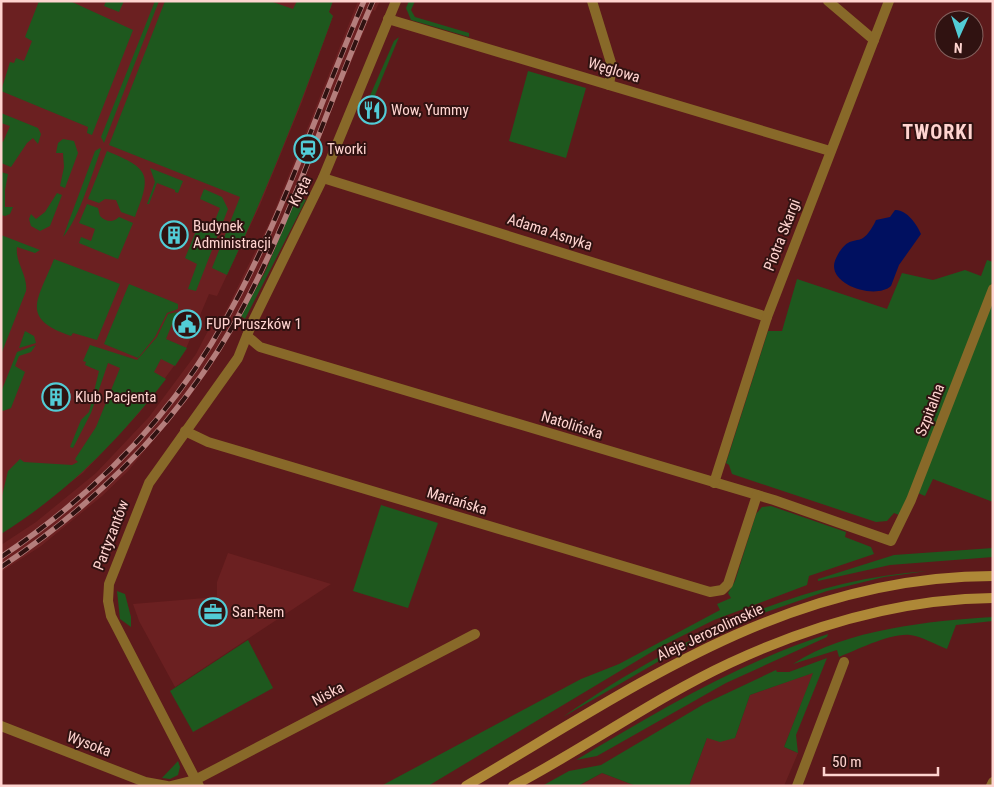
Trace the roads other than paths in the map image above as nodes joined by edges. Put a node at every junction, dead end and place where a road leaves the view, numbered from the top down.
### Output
1 (396, 1) edge
2 (592, 1) edge
3 (828, 1) edge
4 (889, 1) edge
5 (388, 19) junction
6 (874, 40) junction
7 (609, 85) junction
8 (830, 151) junction
9 (323, 178) junction
10 (993, 288) edge
11 (767, 317) junction
12 (247, 336) junction
13 (185, 431) junction
14 (714, 483) junction
15 (757, 496) junction
16 (891, 541) joint
17 (993, 576) edge
18 (993, 598) edge
19 (475, 634) dead end
20 (844, 662) dead end
21 (1, 726) edge
22 (993, 782) edge
23 (197, 783) edge
24 (169, 786) edge
25 (466, 786) edge
26 (514, 786) edge
27 (797, 786) edge
28 (991, 786) edge

1 - 5 street, Kręta
2 - 7 street
3 - 6 street
4 - 6 street, Piotra Skargi
5 - 7 street, Węglowa
5 - 9 street, Kręta
6 - 8 street, Piotra Skargi
7 - 8 street, Węglowa
8 - 11 street, Piotra Skargi
9 - 11 street, Adama Asnyka
9 - 12 street, Kręta
10 - 16 street, Szpitalna
11 - 14 street, Piotra Skargi
12 - 13 street, Partyzantów
12 - 14 street, Natolińska
13 - 15 street, Mariańska
13 - 23 street, Partyzantów
14 - 15 street, Natolińska
15 - 16 street, Natolińska
17 - 25 main road, Aleje Jerozolimskie
18 - 26 main road
19 - 23 street, Niska
20 - 27 street
21 - 24 street, Wysoka
22 - 28 street
23 - 24 street, Wysoka

